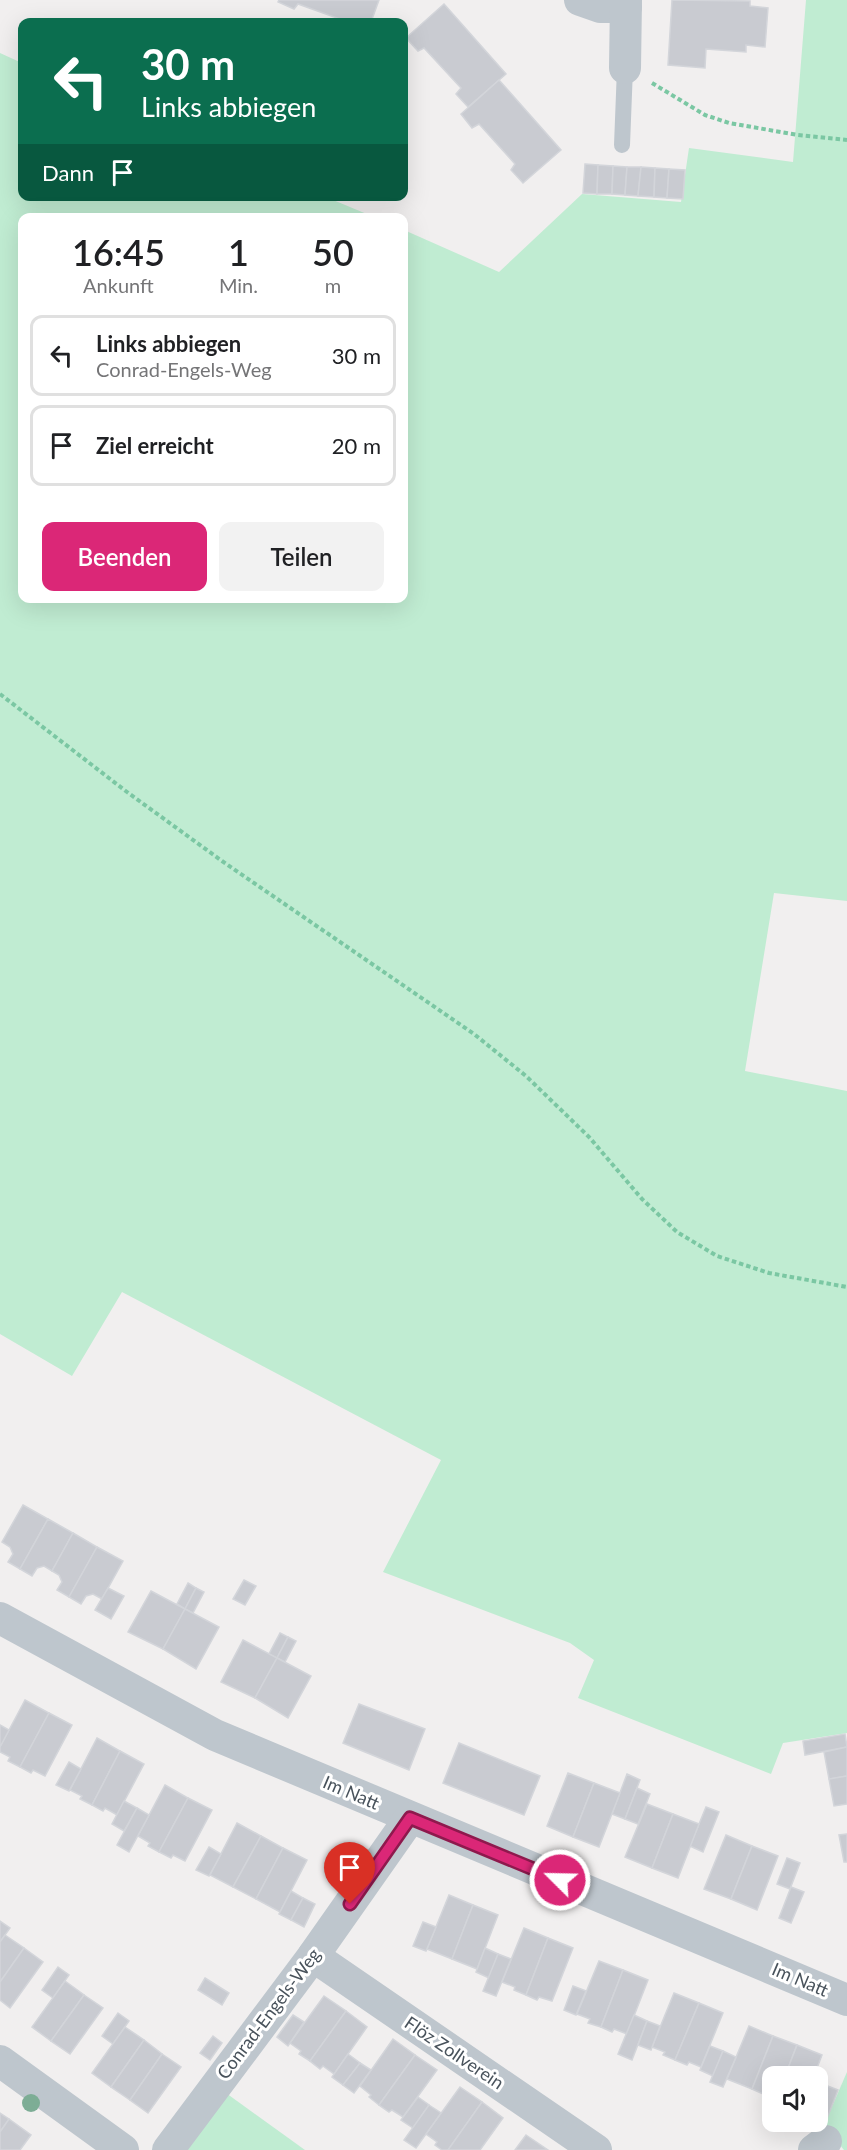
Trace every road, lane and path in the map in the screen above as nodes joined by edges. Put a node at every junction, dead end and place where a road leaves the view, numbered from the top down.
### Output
1 (580, 0) edge
2 (626, 3) edge
3 (625, 68) joint
4 (659, 87) dead end
5 (847, 140) edge
6 (622, 145) dead end
7 (0, 694) edge
8 (847, 1287) edge
9 (0, 1618) edge
10 (410, 1818) junction
11 (313, 1956) junction
12 (847, 2000) edge
13 (0, 2061) edge
14 (123, 2150) edge
15 (168, 2150) edge
16 (596, 2150) edge

1 - 2 street
2 - 3 street
3 - 6 lane
4 - 5 path
7 - 8 path
9 - 10 street, Im Natt
10 - 11 street, Conrad-Engels-Weg
10 - 12 street, Im Natt
11 - 15 street, Conrad-Engels-Weg
11 - 16 street, Flöz Zollverein
13 - 14 street

